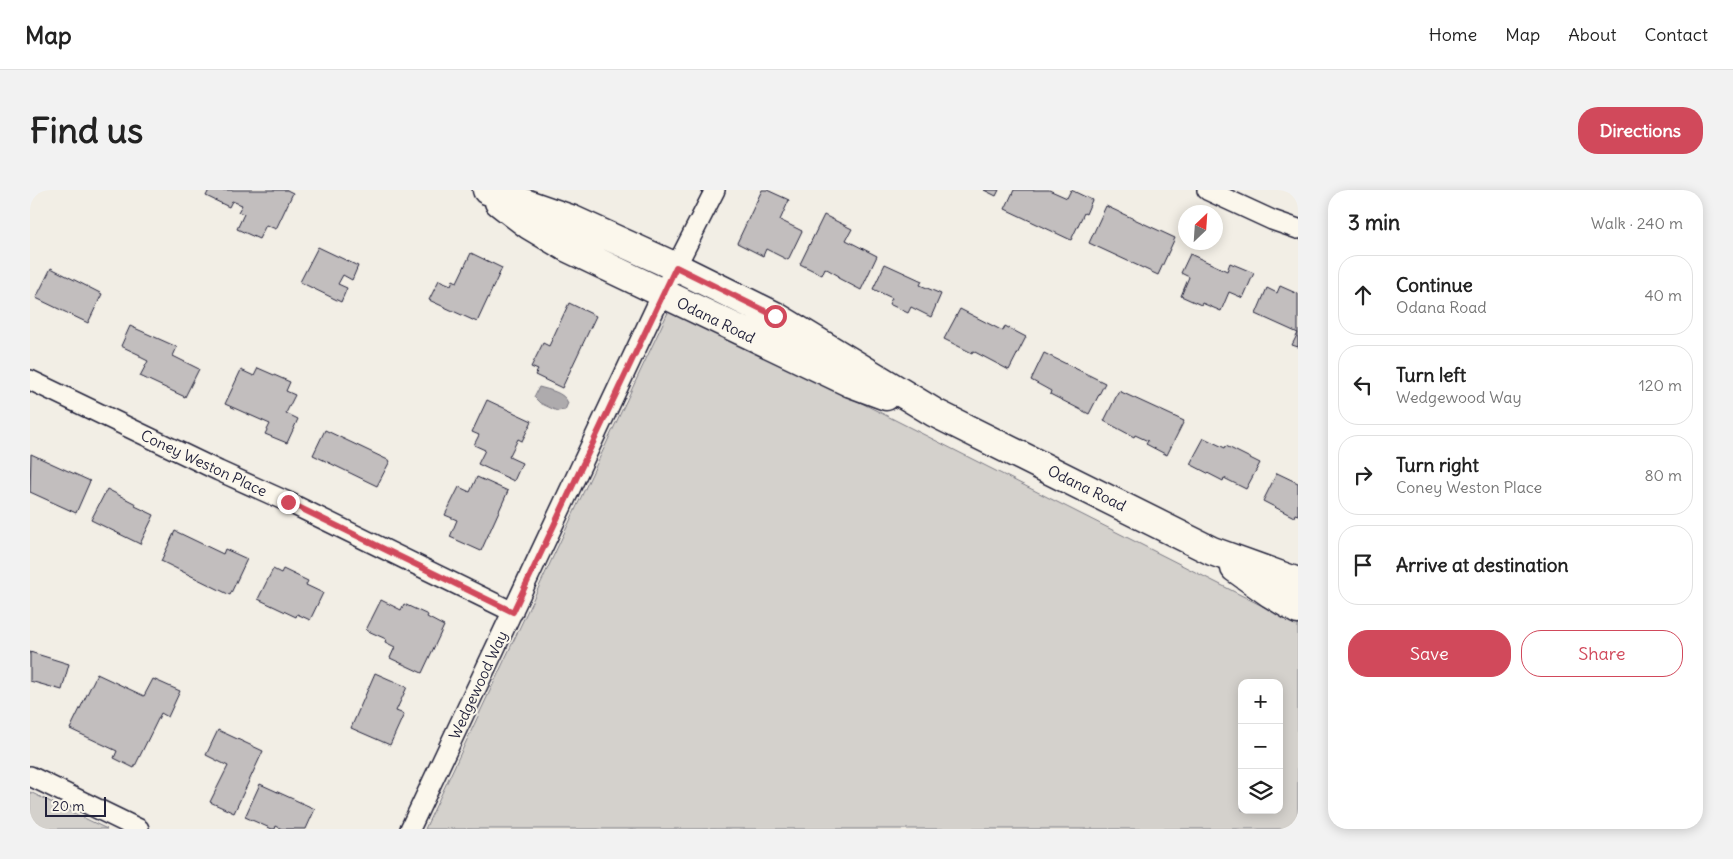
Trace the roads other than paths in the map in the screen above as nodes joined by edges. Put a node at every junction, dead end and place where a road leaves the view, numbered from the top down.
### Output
1 (483, 190) edge
2 (487, 190) edge
3 (715, 190) edge
4 (1207, 190) edge
5 (1298, 229) edge
6 (676, 267) junction
7 (662, 294) junction
8 (30, 380) edge
9 (935, 413) junction
10 (1212, 550) junction
11 (1298, 582) edge
12 (1298, 610) edge
13 (513, 612) junction
14 (30, 776) edge
15 (139, 829) edge
16 (410, 829) edge

1 - 7 street, Odana Road
2 - 6 street, Odana Road
3 - 6 street, Wedgewood Way
4 - 5 street
6 - 7 street, Wedgewood Way
6 - 9 street, Odana Road
7 - 9 street, Odana Road
7 - 13 street, Wedgewood Way
8 - 13 street, Coney Weston Place
9 - 10 street, Odana Road
10 - 11 street, Odana Road
10 - 12 street, Odana Road
13 - 16 street, Wedgewood Way
14 - 15 street

